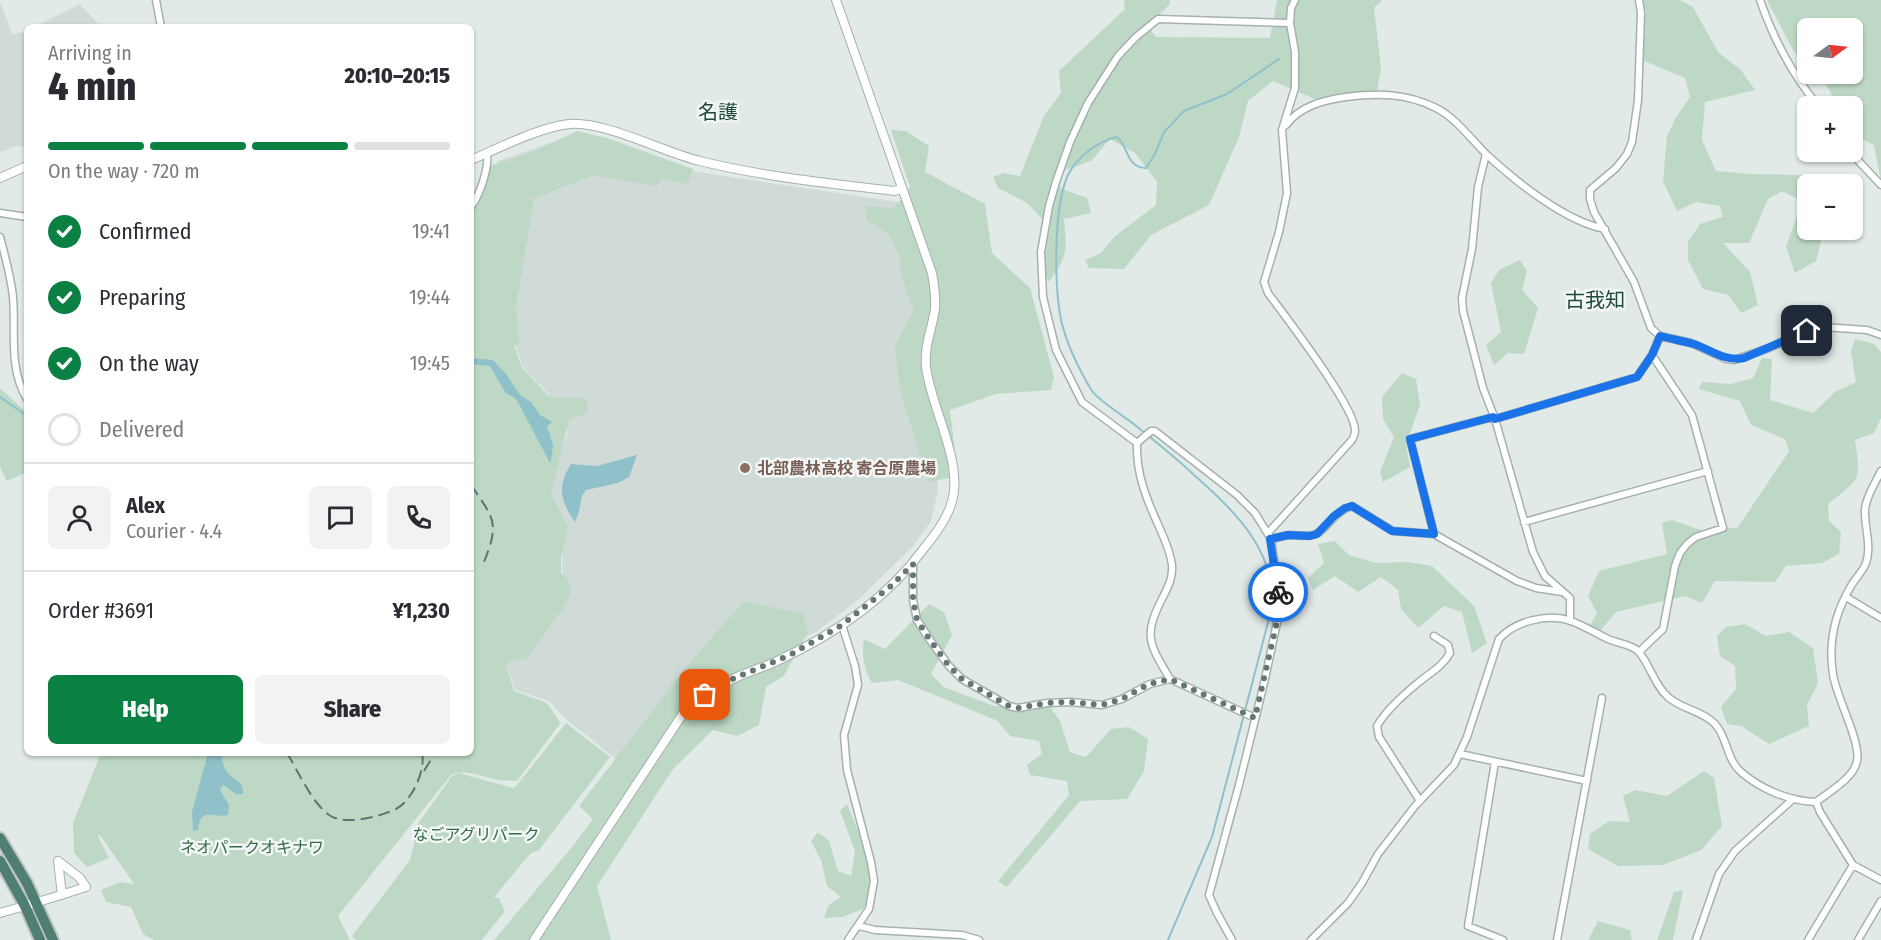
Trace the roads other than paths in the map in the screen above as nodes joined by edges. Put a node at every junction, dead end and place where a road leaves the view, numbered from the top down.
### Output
1 (156, 0) edge
2 (836, 0) edge
3 (1295, 0) edge
4 (1639, 0) edge
5 (1760, 0) edge
6 (1290, 23) junction
7 (161, 24) edge
8 (1810, 96) edge
9 (1282, 130) junction
10 (487, 153) junction
11 (1486, 154) junction
12 (474, 159) edge
13 (1859, 162) edge
14 (24, 167) edge
15 (0, 178) edge
16 (1881, 185) edge
17 (902, 189) junction
18 (474, 199) edge
19 (0, 213) edge
20 (24, 217) edge
21 (1605, 229) junction
22 (0, 237) edge
23 (1881, 335) edge
24 (1660, 336) junction
25 (1652, 355) junction
26 (24, 392) edge
27 (1494, 418) junction
28 (1137, 442) junction
29 (1708, 471) junction
30 (1881, 471) edge
31 (1524, 522) junction
32 (1434, 534) junction
33 (1269, 536) junction
34 (913, 564) junction
35 (1566, 593) junction
36 (1846, 597) junction
37 (1881, 618) edge
38 (1570, 621) junction
39 (842, 625) junction
40 (1434, 636) dead end
41 (1639, 652) junction
42 (1170, 679) junction
43 (1602, 698) dead end
44 (1255, 718) junction
45 (1460, 754) junction
46 (1495, 762) junction
47 (1587, 781) junction
48 (1792, 800) junction
49 (1420, 801) junction
50 (1816, 802) junction
51 (0, 838) edge
52 (0, 861) edge
53 (1853, 865) junction
54 (1881, 880) edge
55 (62, 895) junction
56 (1881, 901) edge
57 (37, 903) junction
58 (25, 906) junction
59 (0, 913) edge
60 (859, 926) junction
61 (40, 940) edge
62 (53, 940) edge
63 (534, 940) edge
64 (849, 940) edge
65 (980, 940) edge
66 (1232, 940) edge
67 (1311, 940) edge
68 (1503, 940) edge
69 (1557, 940) edge
70 (1696, 940) edge
71 (1808, 940) edge
72 (1858, 940) edge

1 - 7 street
2 - 17 street
3 - 6 street
4 - 21 street
5 - 8 street
6 - 9 street
6 - 28 street
9 - 11 street
9 - 33 street
10 - 12 street
10 - 17 street
10 - 18 street
11 - 21 street
11 - 27 street
13 - 16 street
14 - 15 street
17 - 34 street
19 - 20 street
21 - 24 street
22 - 26 street
23 - 24 street
24 - 25 street
25 - 27 street
25 - 29 street
27 - 31 street
27 - 32 street
28 - 33 street
28 - 42 street
29 - 31 street
29 - 41 street
30 - 36 street
31 - 35 street
32 - 33 street
32 - 35 street
33 - 44 street
34 - 39 street
34 - 42 street
35 - 38 street
36 - 37 street
36 - 50 street
38 - 41 street
38 - 45 street
39 - 60 street
39 - 63 street
40 - 49 street
41 - 48 street
42 - 44 street
43 - 47 street
44 - 66 street
45 - 46 street
45 - 49 street
46 - 47 street
46 - 68 street
47 - 69 street
48 - 50 street
48 - 70 street
49 - 67 street
50 - 53 street
51 - 57 highway
52 - 58 highway
53 - 54 street
53 - 71 street
55 - 55 street
55 - 57 street
56 - 72 street
57 - 58 street
57 - 62 highway
58 - 59 street
58 - 61 highway
60 - 64 street
60 - 65 street

